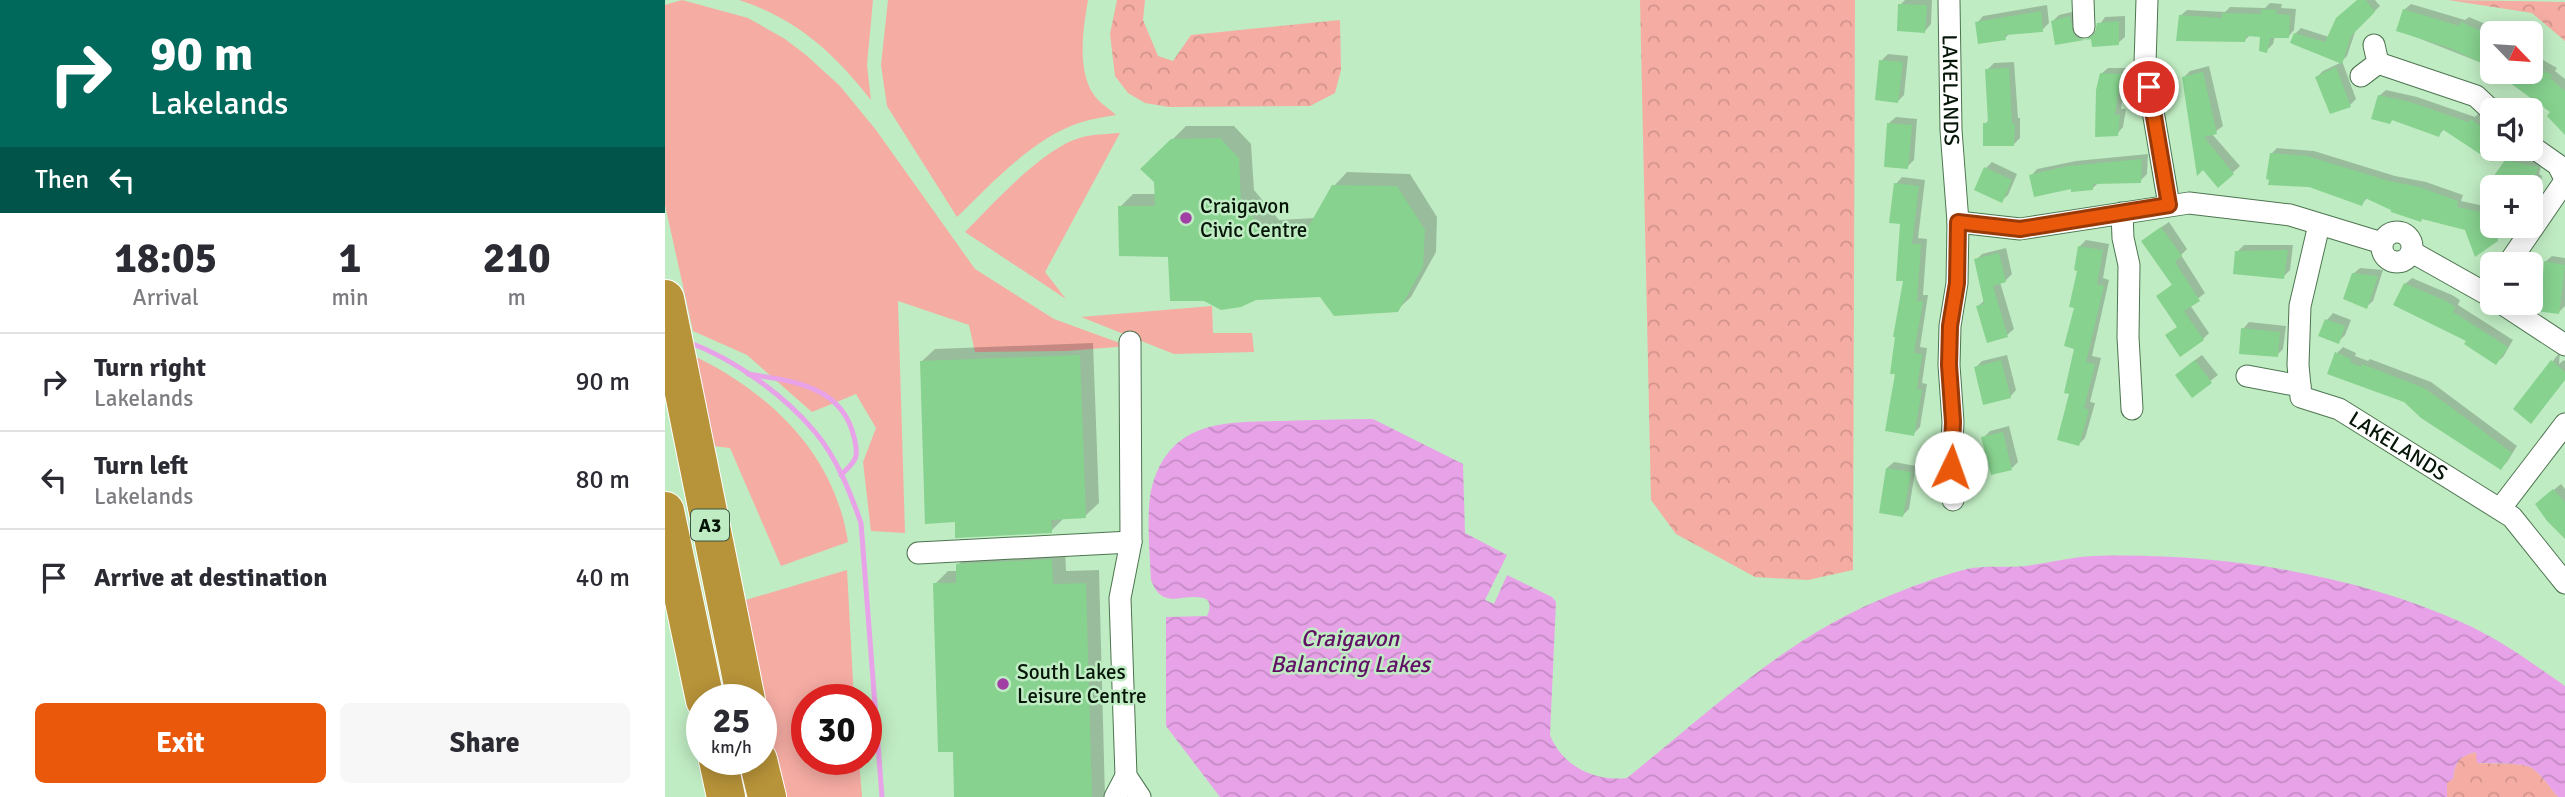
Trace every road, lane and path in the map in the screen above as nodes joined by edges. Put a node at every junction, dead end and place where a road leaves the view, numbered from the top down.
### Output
1 (1948, 0) edge
2 (2083, 0) edge
3 (2147, 0) edge
4 (2084, 27) dead end
5 (2361, 76) dead end
6 (2480, 100) edge
7 (2543, 155) edge
8 (2565, 180) edge
9 (2169, 205) junction
10 (2122, 213) junction
11 (1958, 222) junction
12 (2319, 225) junction
13 (2516, 252) edge
14 (2480, 288) edge
15 (2522, 315) edge
16 (670, 324) edge
17 (1130, 342) dead end
18 (2565, 345) edge
19 (2247, 376) dead end
20 (2300, 386) junction
21 (2132, 409) dead end
22 (2565, 424) edge
23 (1953, 500) dead end
24 (2500, 509) junction
25 (665, 511) edge
26 (1131, 542) junction
27 (918, 553) dead end
28 (2565, 583) edge
29 (702, 684) edge
30 (742, 684) edge
31 (721, 775) edge
32 (762, 775) edge
33 (1126, 776) junction
34 (726, 797) edge
35 (767, 797) edge
36 (1115, 797) edge
37 (1140, 797) edge

1 - 11 street, LAKELANDS
2 - 4 street
3 - 9 street
5 - 6 street
7 - 8 street
8 - 13 street
9 - 10 street
9 - 12 street
10 - 11 street
10 - 21 street
11 - 23 street, LAKELANDS
12 - 14 street
12 - 20 street
15 - 18 street
16 - 30 highway, A3
17 - 26 street
19 - 20 street, LAKELANDS
20 - 24 street, LAKELANDS
22 - 24 street
24 - 28 street, LAKELANDS
25 - 29 highway, A3
26 - 27 street
26 - 33 street
31 - 34 highway
32 - 35 highway
33 - 36 street
33 - 37 street

